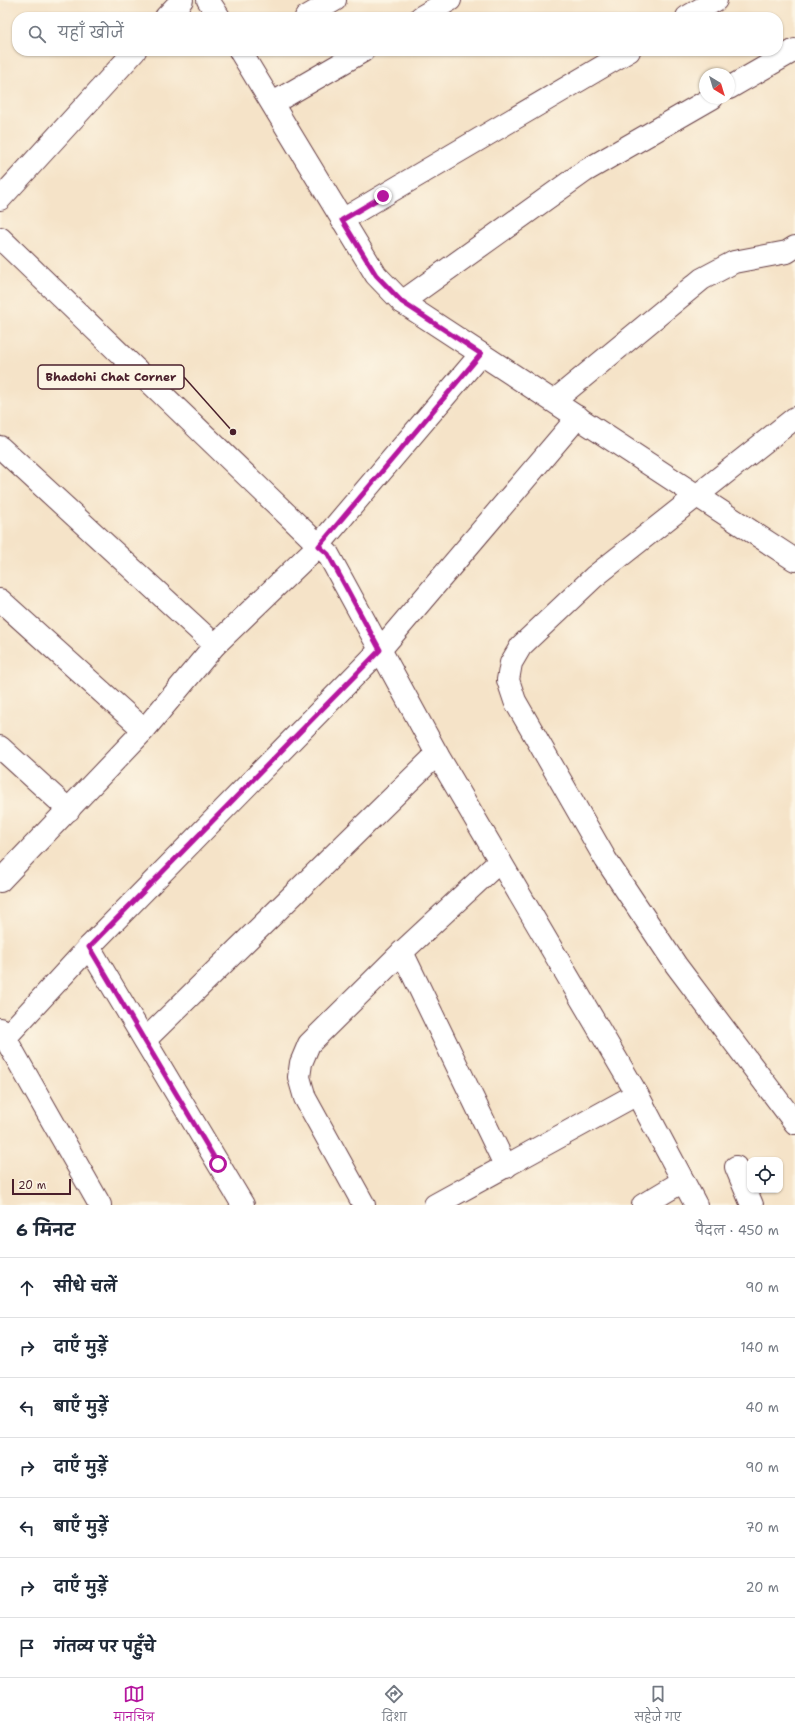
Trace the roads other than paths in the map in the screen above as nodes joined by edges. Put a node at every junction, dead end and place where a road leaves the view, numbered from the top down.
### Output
1 (182, 0) edge
2 (208, 0) edge
3 (335, 0) edge
4 (450, 0) edge
5 (716, 0) edge
6 (171, 12) edge
7 (216, 12) edge
8 (315, 12) edge
9 (430, 12) edge
10 (696, 12) edge
11 (795, 50) edge
12 (130, 56) edge
13 (245, 56) edge
14 (354, 56) edge
15 (621, 56) edge
16 (735, 85) edge
17 (273, 103) junction
18 (702, 104) edge
19 (0, 199) edge
20 (342, 220) junction
21 (0, 238) edge
22 (795, 247) edge
23 (402, 302) junction
24 (481, 354) junction
25 (554, 401) junction
26 (578, 417) junction
27 (795, 418) edge
28 (0, 447) edge
29 (696, 495) junction
30 (319, 546) junction
31 (795, 560) edge
32 (0, 600) edge
33 (214, 645) junction
34 (380, 650) junction
35 (143, 729) junction
36 (0, 747) edge
37 (437, 754) junction
38 (69, 810) junction
39 (500, 861) junction
40 (0, 881) edge
41 (89, 947) junction
42 (402, 952) junction
43 (3, 1033) edge
44 (145, 1040) junction
45 (636, 1094) junction
46 (795, 1123) edge
47 (506, 1167) junction
48 (736, 1167) dead end
49 (683, 1181) junction
50 (100, 1205) edge
51 (243, 1205) edge
52 (364, 1205) edge
53 (435, 1205) edge
54 (643, 1205) edge
55 (696, 1205) edge
56 (752, 1205) edge

1 - 6 street
2 - 7 street
3 - 8 street
4 - 9 street
5 - 10 street
11 - 16 street
12 - 19 street
13 - 17 street
14 - 17 street
15 - 20 street
17 - 20 street
18 - 23 street
20 - 23 street
21 - 30 street
22 - 25 street
23 - 24 street
24 - 25 street
24 - 30 street
25 - 26 street
26 - 29 street
26 - 34 street
27 - 29 street
28 - 33 street
29 - 31 street
29 - 46 street
30 - 33 street
30 - 34 street
32 - 35 street
33 - 35 street
34 - 37 street
34 - 41 street
35 - 38 street
36 - 38 street
37 - 39 street
37 - 44 street
38 - 40 street
39 - 42 street
39 - 45 street
41 - 43 street
41 - 44 street
42 - 47 street
42 - 52 street
43 - 50 street
44 - 51 street
45 - 47 street
45 - 49 street
47 - 53 street
48 - 56 street
49 - 54 street
49 - 55 street

